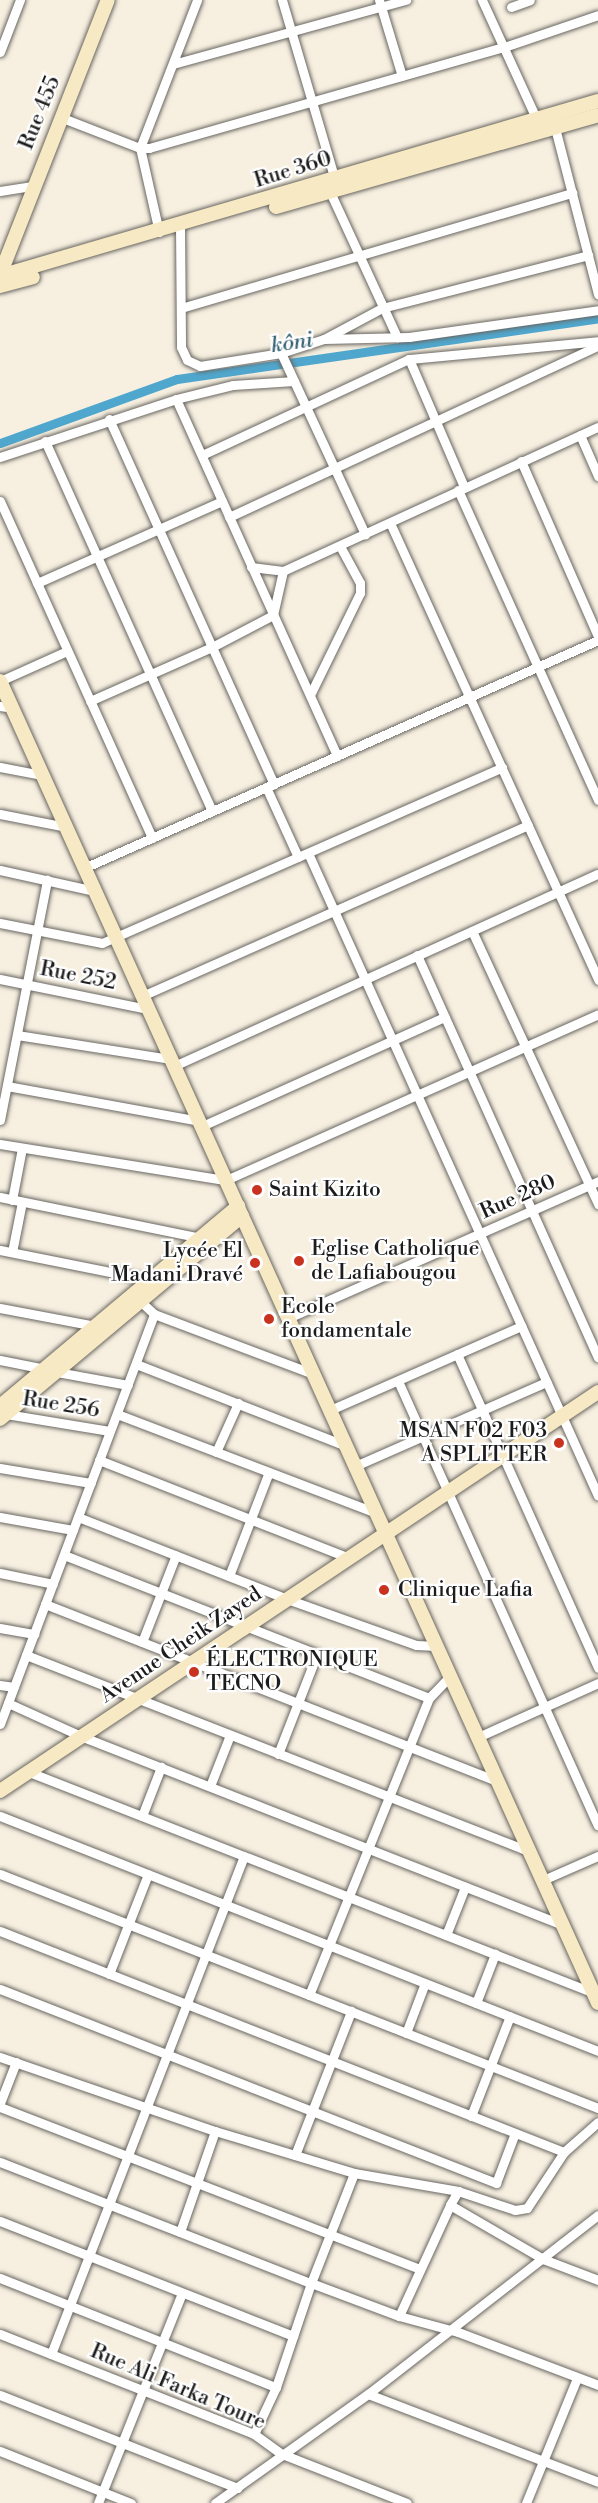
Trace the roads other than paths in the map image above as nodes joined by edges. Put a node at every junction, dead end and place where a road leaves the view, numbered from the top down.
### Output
1 (20, 0) edge
2 (108, 0) edge
3 (197, 0) edge
4 (282, 0) edge
5 (406, 0) edge
6 (482, 0) edge
7 (530, 0) edge
8 (380, 4) edge
9 (511, 7) dead end
10 (598, 15) edge
11 (292, 32) junction
12 (504, 47) junction
13 (0, 52) edge
14 (173, 64) junction
15 (402, 76) junction
16 (312, 100) junction
17 (598, 101) edge
18 (598, 114) edge
19 (60, 117) junction
20 (537, 120) junction
21 (553, 122) junction
22 (140, 148) junction
23 (33, 186) junction
24 (332, 186) junction
25 (0, 191) edge
26 (572, 193) junction
27 (181, 230) junction
28 (159, 232) junction
29 (588, 255) junction
30 (359, 256) junction
31 (0, 276) edge
32 (0, 286) edge
33 (598, 294) edge
34 (181, 308) junction
35 (382, 308) junction
36 (598, 310) edge
37 (397, 337) junction
38 (324, 339) junction
39 (598, 341) edge
40 (598, 346) edge
41 (284, 358) junction
42 (409, 359) junction
43 (294, 381) junction
44 (176, 399) junction
45 (306, 407) junction
46 (109, 419) junction
47 (437, 424) junction
48 (598, 427) edge
49 (580, 435) junction
50 (45, 441) junction
51 (201, 455) junction
52 (0, 458) edge
53 (521, 461) junction
54 (335, 469) junction
55 (598, 476) edge
56 (461, 488) junction
57 (0, 501) edge
58 (222, 501) junction
59 (229, 517) junction
60 (392, 525) junction
61 (159, 529) junction
62 (365, 534) junction
63 (340, 546) junction
64 (97, 556) junction
65 (251, 567) junction
66 (283, 571) junction
67 (37, 583) junction
68 (273, 615) junction
69 (598, 638) edge
70 (212, 647) junction
71 (67, 651) junction
72 (538, 666) junction
73 (151, 675) junction
74 (0, 681) edge
75 (310, 695) junction
76 (470, 697) junction
77 (90, 701) junction
78 (6, 707) edge
79 (337, 756) junction
80 (0, 767) edge
81 (502, 767) junction
82 (42, 775) junction
83 (270, 785) junction
84 (598, 800) edge
85 (212, 811) junction
86 (0, 814) edge
87 (528, 825) junction
88 (66, 827) junction
89 (152, 838) junction
90 (308, 853) junction
91 (298, 857) junction
92 (84, 868) junction
93 (0, 870) edge
94 (598, 874) edge
95 (47, 880) junction
96 (95, 891) junction
97 (558, 892) junction
98 (334, 910) junction
99 (0, 923) edge
100 (37, 930) junction
101 (472, 930) junction
102 (116, 938) junction
103 (417, 955) junction
104 (0, 979) edge
105 (365, 979) junction
106 (598, 981) edge
107 (27, 984) junction
108 (142, 996) junction
109 (148, 1009) junction
110 (598, 1014) edge
111 (445, 1017) junction
112 (17, 1035) junction
113 (393, 1041) junction
114 (525, 1047) junction
115 (172, 1062) junction
116 (469, 1071) junction
117 (7, 1086) junction
118 (417, 1095) junction
119 (0, 1120) edge
120 (201, 1124) junction
121 (0, 1143) edge
122 (22, 1148) junction
123 (226, 1179) junction
124 (598, 1181) edge
125 (587, 1186) junction
126 (0, 1197) edge
127 (12, 1200) junction
128 (22, 1202) junction
129 (598, 1204) edge
130 (532, 1210) junction
131 (240, 1211) junction
132 (480, 1234) junction
133 (202, 1238) junction
134 (0, 1250) edge
135 (12, 1252) junction
136 (150, 1280) junction
137 (137, 1298) junction
138 (0, 1308) edge
139 (154, 1314) junction
140 (288, 1318) junction
141 (95, 1326) junction
142 (521, 1326) junction
143 (457, 1354) junction
144 (598, 1356) edge
145 (0, 1360) edge
146 (136, 1364) junction
147 (51, 1370) junction
148 (314, 1374) junction
149 (398, 1381) junction
150 (546, 1382) junction
151 (128, 1385) junction
152 (598, 1392) edge
153 (238, 1403) junction
154 (330, 1410) junction
155 (482, 1410) junction
156 (2, 1413) edge
157 (117, 1414) junction
158 (561, 1415) junction
159 (110, 1431) junction
160 (423, 1436) junction
161 (346, 1446) junction
162 (216, 1452) junction
163 (502, 1456) junction
164 (99, 1460) junction
165 (356, 1466) junction
166 (0, 1468) edge
167 (598, 1468) edge
168 (269, 1472) junction
169 (587, 1473) junction
170 (91, 1483) junction
171 (448, 1492) junction
172 (598, 1496) edge
173 (376, 1513) junction
174 (0, 1517) edge
175 (78, 1517) junction
176 (250, 1519) junction
177 (73, 1530) junction
178 (386, 1533) junction
179 (64, 1555) junction
180 (176, 1555) junction
181 (347, 1557) junction
182 (0, 1573) edge
183 (228, 1576) junction
184 (53, 1584) junction
185 (161, 1593) junction
186 (287, 1599) junction
187 (45, 1604) junction
188 (246, 1627) junction
189 (0, 1628) edge
190 (34, 1634) junction
191 (142, 1642) junction
192 (436, 1646) junction
193 (317, 1654) junction
194 (26, 1655) junction
195 (194, 1663) junction
196 (598, 1668) edge
197 (450, 1676) junction
198 (598, 1683) edge
199 (0, 1685) edge
200 (14, 1688) junction
201 (429, 1698) junction
202 (141, 1700) junction
203 (8, 1703) junction
204 (298, 1703) junction
205 (545, 1707) junction
206 (0, 1724) edge
207 (230, 1735) junction
208 (83, 1737) junction
209 (478, 1737) junction
210 (410, 1747) junction
211 (278, 1754) junction
212 (161, 1767) junction
213 (29, 1772) junction
214 (499, 1782) junction
215 (210, 1786) junction
216 (0, 1791) edge
217 (389, 1797) junction
218 (0, 1816) edge
219 (142, 1816) junction
220 (598, 1825) edge
221 (369, 1849) junction
222 (531, 1852) junction
223 (244, 1856) junction
224 (598, 1856) edge
225 (0, 1874) edge
226 (148, 1874) junction
227 (543, 1880) junction
228 (465, 1887) junction
229 (349, 1897) junction
230 (226, 1905) junction
231 (129, 1924) junction
232 (563, 1925) junction
233 (0, 1931) edge
234 (446, 1935) junction
235 (329, 1945) junction
236 (495, 1954) junction
237 (206, 1955) junction
238 (109, 1974) junction
239 (425, 1983) junction
240 (0, 1989) edge
241 (309, 1995) junction
242 (596, 1998) edge
243 (476, 2003) junction
244 (187, 2004) junction
245 (351, 2011) junction
246 (510, 2016) junction
247 (406, 2033) junction
248 (598, 2051) edge
249 (167, 2055) junction
250 (0, 2057) edge
251 (331, 2061) junction
252 (16, 2062) junction
253 (490, 2066) junction
254 (0, 2105) edge
255 (598, 2108) edge
256 (146, 2110) junction
257 (312, 2112) junction
258 (471, 2116) junction
259 (598, 2122) edge
260 (215, 2132) junction
261 (515, 2133) junction
262 (564, 2152) junction
263 (129, 2154) junction
264 (295, 2155) junction
265 (0, 2162) edge
266 (354, 2173) junction
267 (197, 2183) junction
268 (458, 2192) junction
269 (109, 2205) junction
270 (450, 2205) junction
271 (598, 2215) edge
272 (0, 2221) edge
273 (180, 2232) junction
274 (330, 2235) junction
275 (89, 2256) junction
276 (543, 2259) junction
277 (419, 2270) junction
278 (0, 2278) edge
279 (598, 2280) edge
280 (311, 2283) junction
281 (182, 2293) junction
282 (70, 2306) junction
283 (399, 2316) junction
284 (451, 2330) junction
285 (0, 2334) edge
286 (293, 2336) junction
287 (162, 2342) junction
288 (51, 2354) junction
289 (577, 2378) junction
290 (598, 2385) edge
291 (276, 2387) junction
292 (144, 2390) junction
293 (368, 2394) junction
294 (0, 2395) edge
295 (254, 2434) junction
296 (123, 2443) junction
297 (0, 2451) edge
298 (282, 2454) junction
299 (543, 2461) junction
300 (598, 2482) edge
301 (237, 2488) junction
302 (104, 2492) junction
303 (222, 2501) edge
304 (98, 2503) edge
305 (131, 2503) edge
306 (407, 2503) edge
307 (526, 2503) edge

1 - 13 street
2 - 19 street, Rue 455
3 - 14 street
4 - 11 street
5 - 8 street
6 - 12 street
7 - 9 street
8 - 11 street
8 - 15 street
10 - 12 street
11 - 14 street
11 - 16 street
12 - 15 street
12 - 20 street
14 - 22 street
15 - 16 street
16 - 22 street
16 - 24 street
17 - 21 street, Rue 360
18 - 21 street, Rue 360
19 - 22 street
19 - 23 street, Rue 455
20 - 21 street, Rue 360
20 - 24 street, Rue 360
21 - 24 street, Rue 360
21 - 26 street
22 - 28 street
23 - 25 street
23 - 31 street, Rue 455
24 - 27 street, Rue 360
24 - 30 street
26 - 29 street
26 - 30 street
27 - 28 street, Rue 360
27 - 32 street, Rue 360
27 - 34 street
28 - 31 street, Rue 360
29 - 33 street
29 - 35 street
30 - 34 street
30 - 35 street
34 - 41 street
35 - 37 street
35 - 38 street
36 - 37 street
37 - 38 street
38 - 41 street
39 - 42 street
40 - 47 street
41 - 43 street
42 - 45 street
42 - 47 street
43 - 44 street
43 - 45 street
44 - 46 street
44 - 51 street
45 - 51 street
45 - 54 street
46 - 50 street
46 - 61 street
47 - 54 street
47 - 56 street
48 - 49 street
49 - 53 street
49 - 55 street
50 - 52 street
50 - 64 street
51 - 58 street
53 - 56 street
53 - 69 street
54 - 59 street
54 - 62 street
56 - 60 street
56 - 72 street
57 - 67 street
58 - 59 street
58 - 61 street
59 - 65 street
60 - 62 street
60 - 76 street
61 - 64 street
61 - 70 street
62 - 63 street
63 - 66 street
63 - 75 street
64 - 67 street
64 - 73 street
65 - 66 street
65 - 68 street
66 - 68 street
67 - 71 street
68 - 70 street
68 - 75 street
69 - 72 street
70 - 73 street
70 - 83 street
71 - 74 street
71 - 77 street
72 - 76 street
72 - 84 street
73 - 77 street
73 - 85 street
74 - 78 street
75 - 79 street
76 - 79 street
76 - 81 street
77 - 89 street
78 - 82 street
79 - 83 street
80 - 82 street
81 - 87 street
81 - 90 street
82 - 88 street
83 - 85 street
83 - 91 street
85 - 89 street
86 - 88 street
87 - 97 street
87 - 98 street
88 - 92 street
89 - 92 street
90 - 91 street
90 - 98 street
91 - 102 street
92 - 96 street
93 - 95 street
94 - 97 street
95 - 96 street
95 - 100 street
96 - 102 street
97 - 101 street
97 - 106 street
98 - 105 street
98 - 108 street
99 - 100 street
100 - 102 street
100 - 107 street
101 - 103 street
101 - 114 street
102 - 108 street
103 - 105 street
103 - 111 street
104 - 107 street, Rue 252
105 - 113 street
105 - 115 street
107 - 109 street, Rue 252
107 - 112 street
108 - 109 street
109 - 115 street
110 - 114 street
111 - 113 street
111 - 116 street
112 - 115 street
112 - 117 street
113 - 118 street
113 - 120 street
114 - 116 street
114 - 125 street
115 - 120 street
116 - 118 street
116 - 130 street
117 - 119 street
117 - 120 street
118 - 123 street
118 - 132 street
120 - 123 street
121 - 122 street
122 - 123 street
122 - 127 street
123 - 131 street
124 - 125 street, Rue 280
125 - 129 street
125 - 130 street, Rue 280
126 - 127 street
127 - 128 street
128 - 133 street
128 - 135 street
130 - 132 street, Rue 280
130 - 144 street
131 - 133 street
131 - 137 street
131 - 140 street
132 - 140 street, Rue 280
132 - 142 street
133 - 136 street
134 - 135 street
135 - 136 street
136 - 137 street
137 - 139 street
137 - 141 street
137 - 147 street
138 - 141 street
139 - 146 street
139 - 148 street
140 - 148 street
141 - 147 street
142 - 143 street
142 - 150 street
143 - 149 street
143 - 155 street
145 - 147 street
146 - 151 street
146 - 153 street
147 - 151 street
147 - 156 street
148 - 154 street
149 - 154 street
149 - 160 street
150 - 155 street
150 - 158 street
151 - 157 street
152 - 158 street, Avenue Cheik Zayed
153 - 161 street
153 - 162 street
154 - 161 street
155 - 160 street
155 - 163 street
156 - 159 street, Rue 256
157 - 159 street
157 - 162 street
158 - 163 street, Avenue Cheik Zayed
158 - 169 street
159 - 164 street
160 - 165 street
160 - 171 street
161 - 165 street
162 - 168 street
163 - 171 street, Avenue Cheik Zayed
163 - 196 street
164 - 170 street
164 - 176 street
165 - 173 street
166 - 170 street
167 - 169 street
168 - 173 street
168 - 176 street
169 - 172 street
170 - 175 street
171 - 178 street, Avenue Cheik Zayed
171 - 205 street
173 - 178 street
174 - 177 street
175 - 177 street
175 - 180 street
176 - 181 street
176 - 183 street
177 - 179 street
178 - 181 street, Avenue Cheik Zayed
178 - 192 street
179 - 184 street
179 - 185 street
180 - 183 street
180 - 185 street
181 - 186 street, Avenue Cheik Zayed
182 - 184 street
183 - 186 street
184 - 187 street
185 - 188 street
185 - 191 street
186 - 188 street, Avenue Cheik Zayed
186 - 192 street
187 - 190 street
187 - 191 street
188 - 193 street
188 - 195 street, Avenue Cheik Zayed
189 - 190 street
190 - 194 street
191 - 195 street
192 - 197 street
193 - 201 street
193 - 204 street
194 - 200 street
194 - 202 street
195 - 202 street, Avenue Cheik Zayed
195 - 204 street
197 - 201 street
197 - 209 street
198 - 205 street
199 - 200 street
200 - 203 street
201 - 210 street
202 - 207 street
202 - 208 street, Avenue Cheik Zayed
203 - 206 street
203 - 208 street
204 - 210 street
204 - 211 street
205 - 209 street
205 - 220 street
207 - 211 street
207 - 215 street
208 - 212 street
208 - 213 street, Avenue Cheik Zayed
209 - 214 street
210 - 214 street
210 - 217 street
211 - 217 street
212 - 215 street
212 - 219 street
213 - 216 street, Avenue Cheik Zayed
213 - 219 street
214 - 222 street
215 - 221 street
217 - 221 street
217 - 222 street
218 - 226 street
219 - 223 street
221 - 228 street
221 - 229 street
222 - 227 street
223 - 229 street
223 - 230 street
224 - 227 street
225 - 231 street
226 - 230 street
226 - 231 street
227 - 232 street
228 - 232 street
228 - 234 street
229 - 234 street
229 - 235 street
230 - 235 street
230 - 237 street
231 - 237 street
231 - 238 street
232 - 242 street
233 - 238 street
234 - 236 street
235 - 239 street
235 - 241 street
236 - 242 street
236 - 243 street
237 - 241 street
237 - 244 street
238 - 244 street
239 - 243 street
239 - 247 street
240 - 249 street
241 - 245 street
243 - 246 street
244 - 249 street
244 - 251 street
245 - 247 street
245 - 251 street
246 - 248 street
246 - 253 street
247 - 253 street
249 - 256 street
249 - 257 street
250 - 252 street
251 - 257 street
251 - 258 street
252 - 254 street
252 - 256 street
253 - 255 street
253 - 258 street
254 - 263 street
256 - 260 street
256 - 263 street
257 - 261 street
257 - 264 street
258 - 261 street
259 - 262 street
260 - 264 street
260 - 267 street
261 - 262 street
262 - 268 street
263 - 267 street
263 - 269 street
264 - 266 street
265 - 269 street
266 - 268 street
266 - 274 street
267 - 273 street
267 - 274 street
268 - 270 street
269 - 273 street
269 - 275 street
270 - 276 street
270 - 277 street
271 - 276 street
272 - 275 street
273 - 280 street
274 - 277 street
274 - 280 street
275 - 281 street
275 - 282 street
276 - 279 street
276 - 284 street
277 - 283 street
278 - 282 street
280 - 283 street
280 - 286 street
281 - 286 street
281 - 287 street
282 - 287 street
282 - 288 street
283 - 284 street
284 - 289 street
284 - 293 street
285 - 288 street, Rue Ali Farka Toure
286 - 291 street
287 - 291 street
287 - 292 street
288 - 292 street, Rue Ali Farka Toure
289 - 290 street
289 - 299 street
291 - 295 street
292 - 295 street, Rue Ali Farka Toure
292 - 296 street
293 - 298 street
293 - 299 street
294 - 296 street
295 - 298 street, Rue Ali Farka Toure
296 - 301 street
296 - 302 street
297 - 302 street
298 - 301 street
298 - 306 street, Rue Ali Farka Toure
299 - 300 street
299 - 307 street
301 - 303 street
302 - 304 street
302 - 305 street

